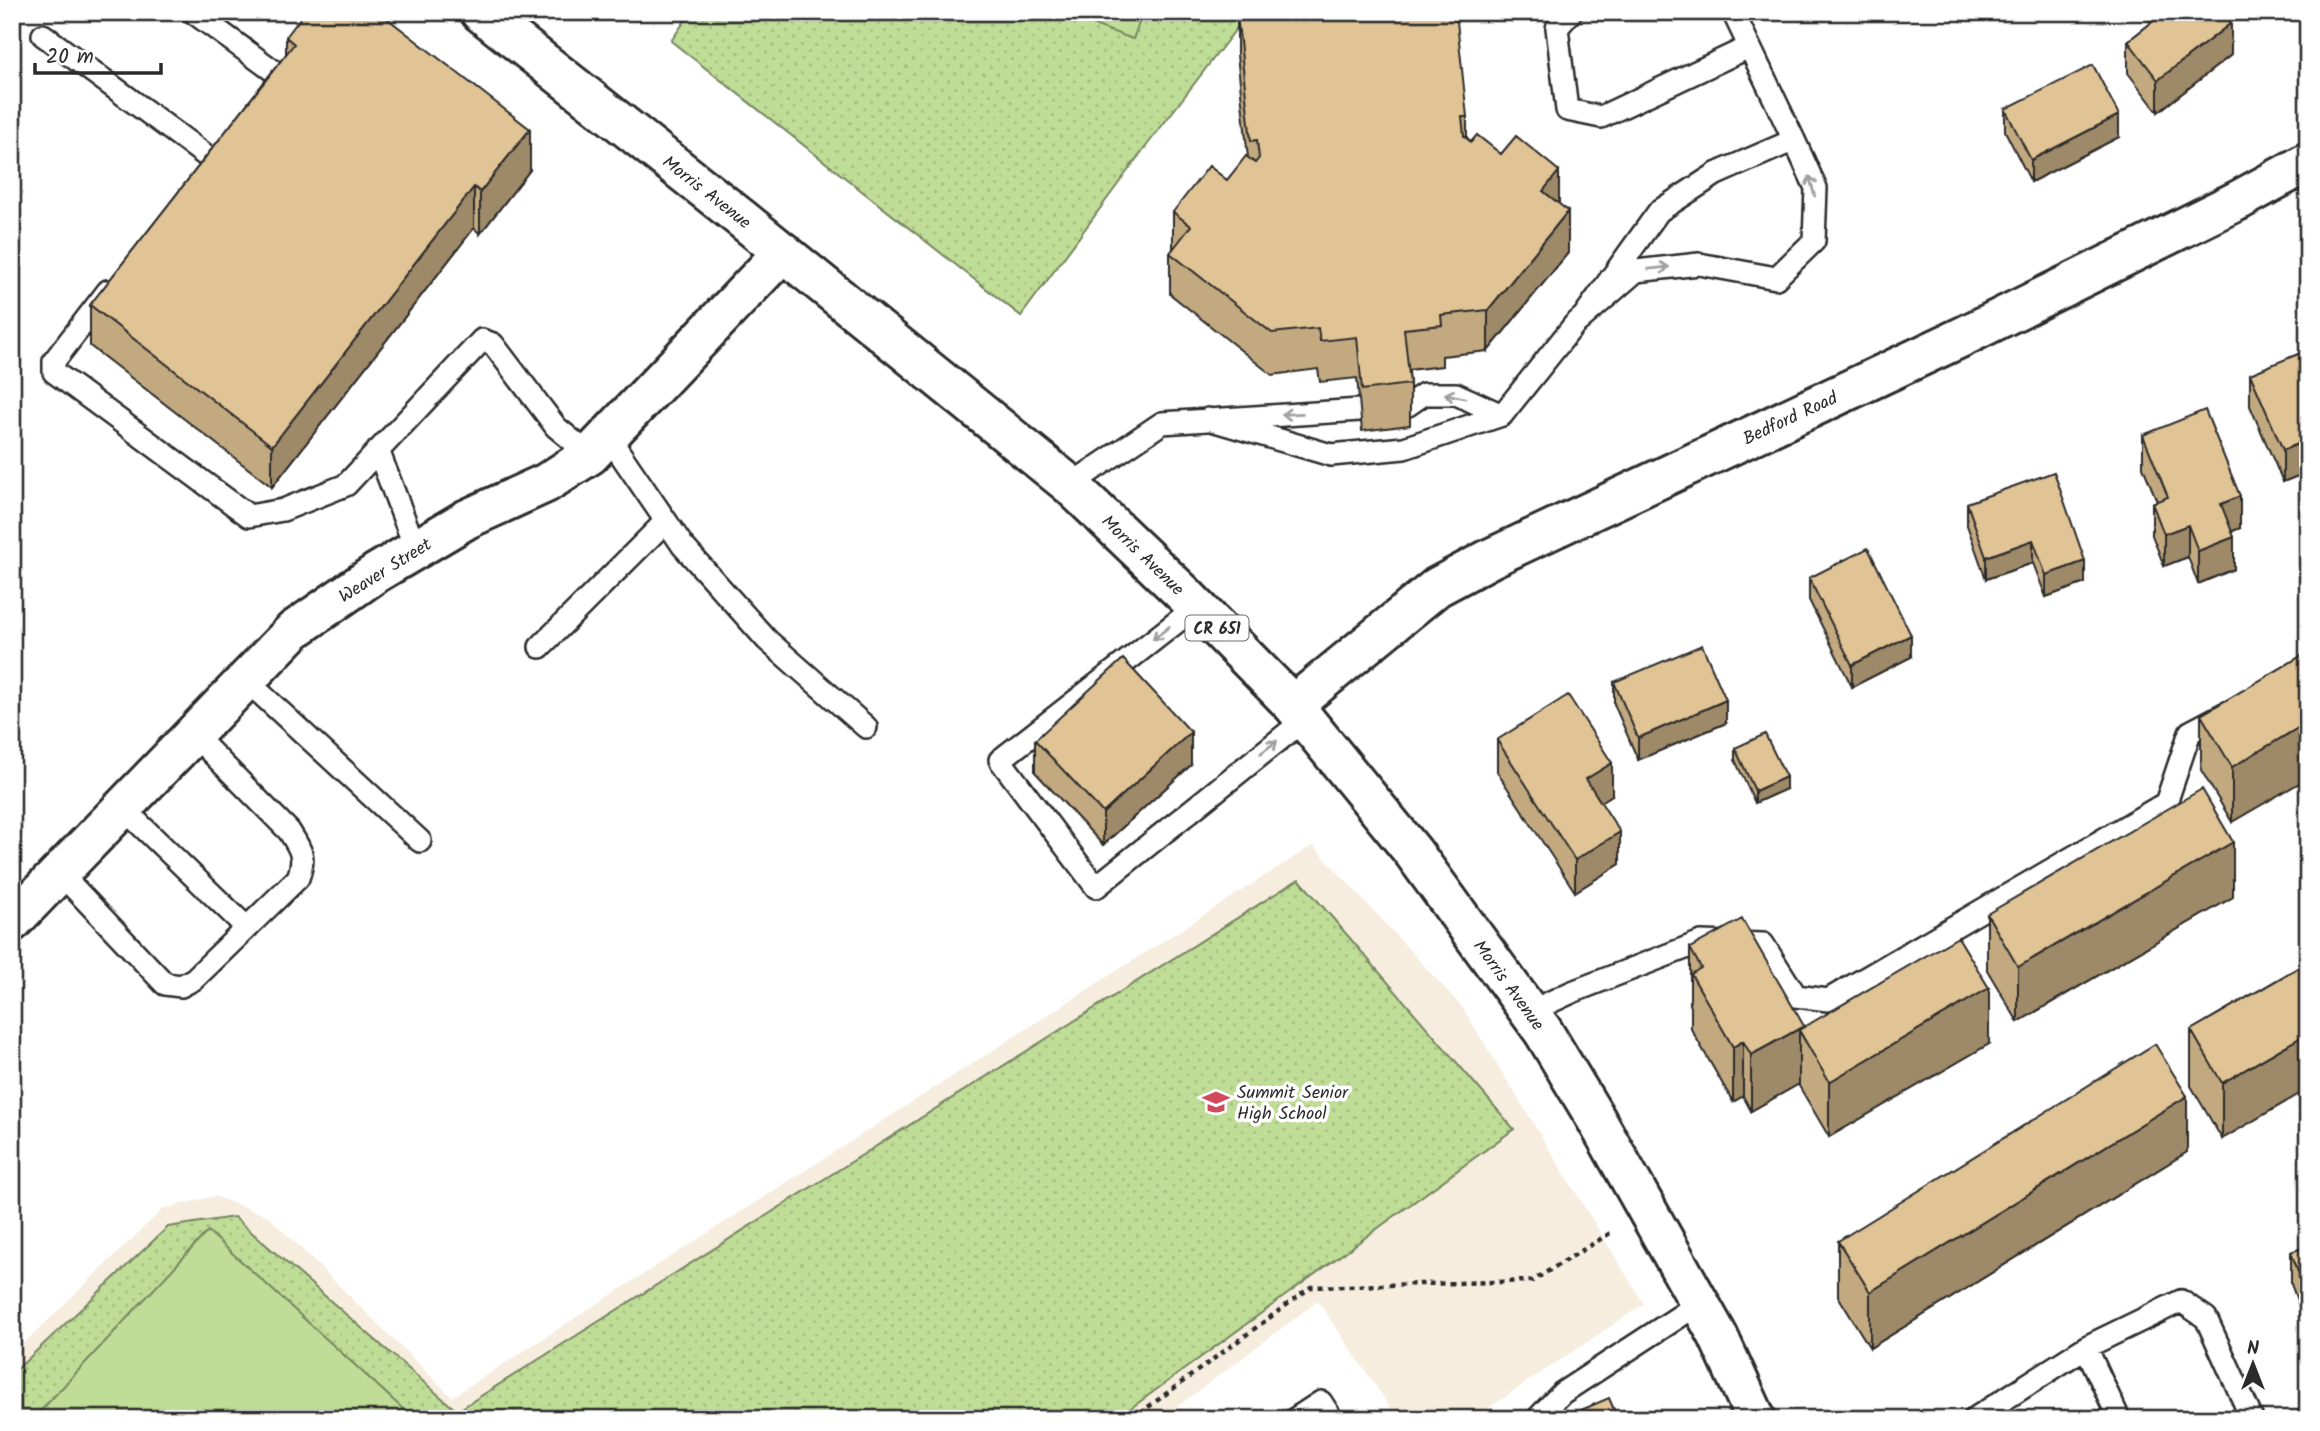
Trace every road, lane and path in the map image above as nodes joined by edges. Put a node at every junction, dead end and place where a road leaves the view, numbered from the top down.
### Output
1 (193, 12) edge
2 (480, 12) edge
3 (1571, 12) edge
4 (1733, 12) edge
5 (43, 35) dead end
6 (1749, 47) junction
7 (289, 52) edge
8 (1794, 140) junction
9 (2308, 162) edge
10 (195, 181) edge
11 (783, 252) junction
12 (120, 276) edge
13 (1584, 316) junction
14 (1408, 405) edge
15 (1360, 410) edge
16 (1502, 415) junction
17 (1208, 419) junction
18 (599, 446) junction
19 (378, 450) junction
20 (1070, 485) junction
21 (666, 521) junction
22 (416, 550) junction
23 (1196, 607) junction
24 (540, 648) dead end
25 (246, 680) junction
26 (2248, 701) edge
27 (1298, 712) junction
28 (866, 727) dead end
29 (193, 734) junction
30 (122, 808) junction
31 (420, 841) dead end
32 (60, 873) junction
33 (12, 922) edge
34 (247, 928) junction
35 (1530, 1012) junction
36 (1650, 1214) junction
37 (1700, 1303) junction
38 (2086, 1347) junction
39 (1132, 1419) edge
40 (1295, 1419) edge
41 (1332, 1419) edge
42 (1538, 1419) edge
43 (1756, 1419) edge
44 (1974, 1419) edge
45 (2119, 1419) edge
46 (2252, 1419) edge

1 - 7 lane
2 - 11 street, Morris Avenue / CR 651
3 - 6 lane
4 - 6 lane
5 - 10 lane
6 - 8 lane
8 - 13 lane
13 -> 8 lane
9 - 27 street, Bedford Road
11 - 18 street, Weaver Street
11 - 20 street, Morris Avenue / CR 651
12 - 19 lane
13 - 16 lane
16 -> 14 lane
15 -> 17 lane
16 - 17 lane
17 - 20 lane
18 - 19 lane
18 - 21 lane
18 - 22 street, Weaver Street
19 - 22 lane
20 - 23 street, Morris Avenue / CR 651
21 - 24 lane
21 - 28 lane
22 - 25 street, Weaver Street
23 - 27 street, Morris Avenue / CR 651
23 -> 27 lane
25 - 29 street, Weaver Street
25 - 31 lane
26 - 35 lane
27 - 35 street, Morris Avenue / CR 651
29 - 30 street, Weaver Street
29 - 34 lane
30 - 32 street, Weaver Street
30 - 34 lane
32 - 33 street, Weaver Street
32 - 34 lane
35 - 36 street, Morris Avenue / CR 651
36 - 37 street, Morris Avenue / CR 651
36 - 39 path
37 - 42 lane
37 - 43 street, Morris Avenue / CR 651
38 - 44 lane
38 - 45 lane
38 - 46 lane
40 - 41 lane

